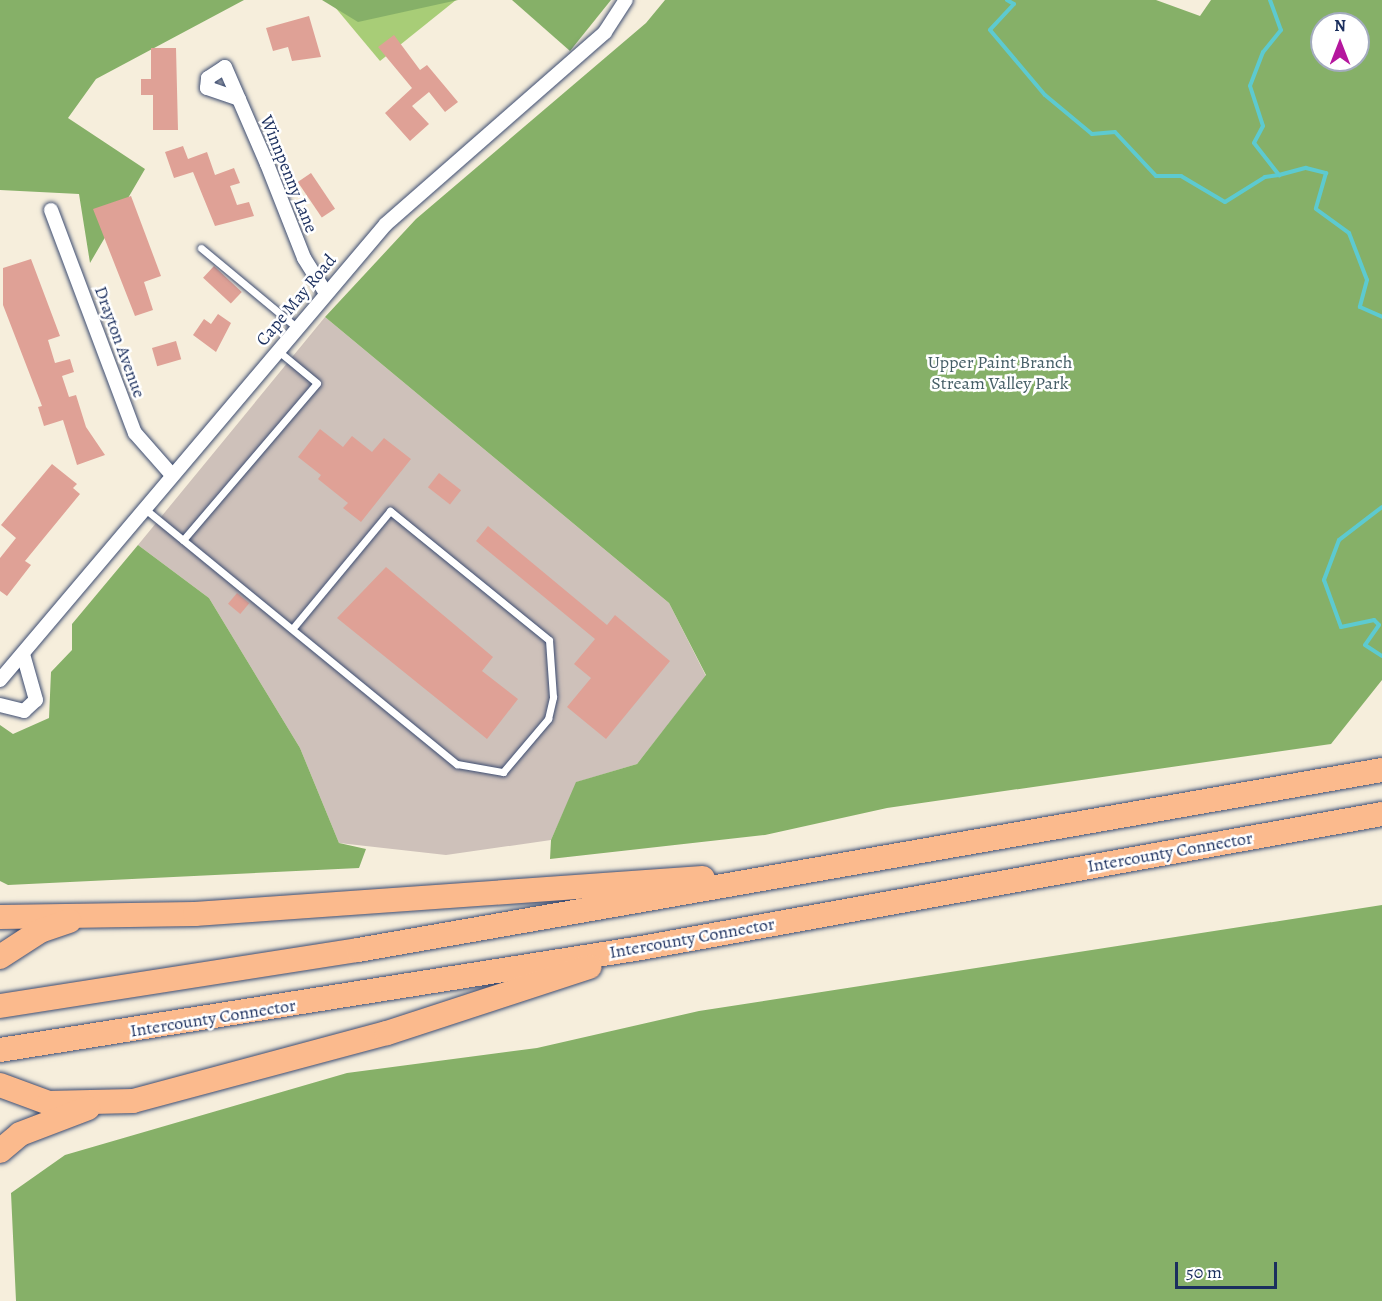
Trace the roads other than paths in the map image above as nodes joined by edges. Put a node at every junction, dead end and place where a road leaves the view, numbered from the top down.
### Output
1 (626, 0) edge
2 (239, 99) dead end
3 (51, 210) dead end
4 (201, 248) dead end
5 (325, 292) junction
6 (296, 327) junction
7 (277, 350) junction
8 (172, 476) junction
9 (145, 509) junction
10 (183, 540) junction
11 (292, 629) junction
12 (23, 654) junction
13 (0, 680) edge
14 (0, 705) edge
15 (1382, 770) edge
16 (1382, 814) edge
17 (788, 876) junction
18 (0, 917) edge
19 (74, 920) junction
20 (641, 948) junction
21 (0, 957) edge
22 (0, 1006) edge
23 (0, 1050) edge
24 (0, 1085) edge
25 (91, 1106) junction
26 (0, 1151) edge

1 - 5 street, Cape May Road
2 - 5 street, Winnpenny Lane
3 - 8 street, Drayton Avenue
4 - 6 lane
5 - 6 street, Cape May Road
6 - 7 street, Cape May Road
7 - 8 street, Cape May Road
7 - 10 lane
8 - 9 street, Cape May Road
9 - 10 lane
9 - 12 street, Cape May Road
10 - 11 lane
11 - 11 lane
12 - 13 street, Cape May Road
12 - 14 street
15 - 17 highway
16 - 20 highway, Intercounty Connector
17 - 19 highway
17 - 22 highway
18 - 19 highway
19 - 21 highway
20 - 23 highway, Intercounty Connector
20 - 25 highway
24 - 25 highway
25 - 26 highway

